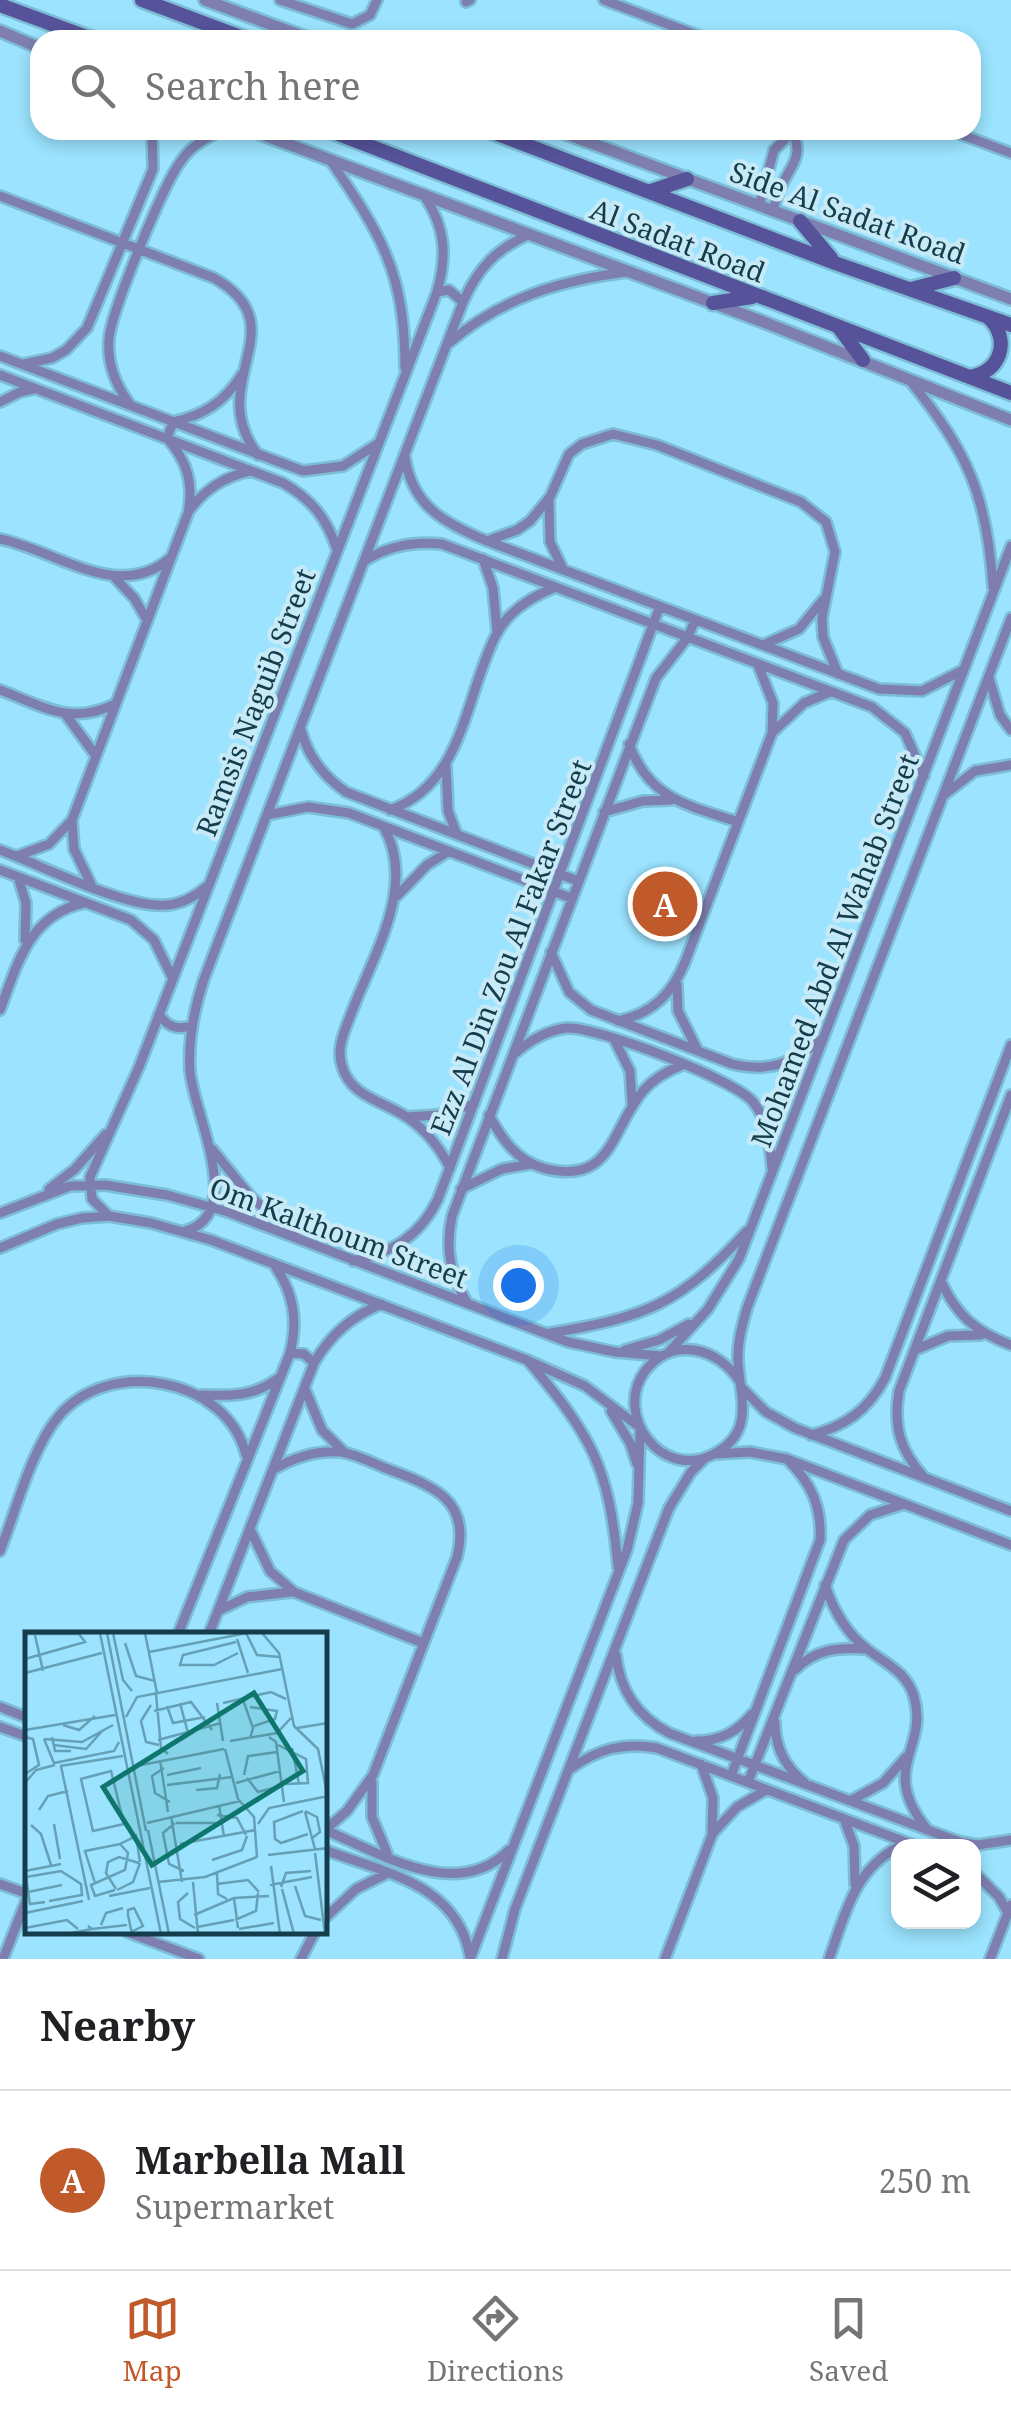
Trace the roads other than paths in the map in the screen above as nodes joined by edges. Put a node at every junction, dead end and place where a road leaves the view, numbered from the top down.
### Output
1 (142, 0) edge
2 (205, 0) edge
3 (280, 0) edge
4 (377, 0) edge
5 (604, 0) edge
6 (0, 5) edge
7 (21, 13) junction
8 (0, 16) edge
9 (58, 30) edge
10 (222, 30) edge
11 (286, 30) edge
12 (684, 30) edge
13 (0, 31) edge
14 (30, 44) edge
15 (152, 140) edge
16 (203, 140) edge
17 (277, 140) edge
18 (354, 140) edge
19 (514, 140) edge
20 (583, 140) edge
21 (782, 140) edge
22 (794, 140) edge
23 (975, 140) edge
24 (1011, 154) edge
25 (330, 160) junction
26 (770, 171) junction
27 (686, 178) junction
28 (786, 178) junction
29 (651, 191) junction
30 (0, 196) edge
31 (425, 197) junction
32 (760, 206) junction
33 (773, 210) junction
34 (800, 221) junction
35 (530, 234) junction
36 (122, 244) junction
37 (140, 251) junction
38 (835, 263) junction
39 (630, 272) junction
40 (954, 278) junction
41 (908, 290) junction
42 (437, 292) junction
43 (755, 296) junction
44 (1011, 299) edge
45 (463, 302) junction
46 (714, 303) junction
47 (986, 316) junction
48 (1011, 325) edge
49 (839, 329) junction
50 (447, 344) junction
51 (0, 356) edge
52 (864, 360) junction
53 (22, 364) junction
54 (0, 374) edge
55 (242, 374) junction
56 (405, 374) junction
57 (969, 377) junction
58 (911, 382) junction
59 (37, 389) junction
60 (1011, 393) edge
61 (0, 402) edge
62 (130, 406) junction
63 (1011, 420) edge
64 (173, 422) junction
65 (167, 438) junction
66 (379, 442) junction
67 (258, 454) junction
68 (404, 454) junction
69 (290, 467) junction
70 (252, 470) junction
71 (283, 483) junction
72 (550, 496) junction
73 (188, 513) junction
74 (1, 538) edge
75 (487, 540) junction
76 (1011, 546) edge
77 (337, 552) junction
78 (171, 557) junction
79 (482, 559) junction
80 (364, 562) junction
81 (562, 570) junction
82 (116, 578) junction
83 (556, 586) junction
84 (994, 593) junction
85 (824, 598) junction
86 (660, 606) junction
87 (1011, 618) edge
88 (696, 620) junction
89 (147, 621) junction
90 (654, 624) junction
91 (496, 634) junction
92 (688, 637) junction
93 (762, 645) junction
94 (756, 663) junction
95 (965, 668) junction
96 (838, 674) junction
97 (988, 677) junction
98 (0, 690) edge
99 (831, 691) junction
100 (116, 703) junction
101 (622, 714) junction
102 (66, 715) junction
103 (638, 721) junction
104 (300, 726) junction
105 (1011, 730) edge
106 (772, 733) junction
107 (629, 744) junction
108 (96, 756) junction
109 (446, 765) junction
110 (1011, 765) edge
111 (924, 776) junction
112 (942, 796) junction
113 (674, 800) junction
114 (390, 810) junction
115 (604, 812) junction
116 (267, 815) junction
117 (72, 820) junction
118 (738, 822) junction
119 (383, 826) junction
120 (456, 835) junction
121 (0, 850) edge
122 (449, 851) junction
123 (17, 856) junction
124 (0, 870) edge
125 (561, 875) junction
126 (18, 877) junction
127 (884, 880) junction
128 (578, 881) junction
129 (93, 886) junction
130 (208, 886) junction
131 (907, 889) junction
132 (555, 891) junction
133 (110, 893) junction
134 (395, 898) junction
135 (571, 898) junction
136 (86, 902) junction
137 (104, 909) junction
138 (24, 948) junction
139 (550, 952) junction
140 (173, 978) junction
141 (677, 982) junction
142 (0, 1010) edge
143 (159, 1014) junction
144 (618, 1021) junction
145 (192, 1026) junction
146 (825, 1037) junction
147 (613, 1038) junction
148 (1011, 1044) edge
149 (698, 1051) junction
150 (511, 1057) junction
151 (682, 1065) junction
152 (1011, 1095) edge
153 (474, 1104) junction
154 (632, 1107) junction
155 (121, 1110) junction
156 (1007, 1114) edge
157 (489, 1115) junction
158 (406, 1117) junction
159 (208, 1142) junction
160 (972, 1150) junction
161 (988, 1156) junction
162 (531, 1164) junction
163 (450, 1168) junction
164 (773, 1172) junction
165 (89, 1184) junction
166 (461, 1189) junction
167 (35, 1198) junction
168 (212, 1206) junction
169 (0, 1213) edge
170 (109, 1216) junction
171 (753, 1225) junction
172 (185, 1231) junction
173 (305, 1242) junction
174 (0, 1248) edge
175 (352, 1261) junction
176 (274, 1264) junction
177 (941, 1281) junction
178 (381, 1304) junction
179 (468, 1304) junction
180 (700, 1318) junction
181 (546, 1333) junction
182 (984, 1335) junction
183 (1011, 1345) edge
184 (914, 1350) junction
185 (614, 1352) junction
186 (290, 1353) junction
187 (665, 1355) junction
188 (528, 1360) junction
189 (314, 1363) junction
190 (279, 1378) junction
191 (741, 1385) junction
192 (305, 1388) junction
193 (200, 1394) junction
194 (600, 1397) junction
195 (639, 1428) junction
196 (811, 1435) junction
197 (345, 1452) junction
198 (710, 1456) junction
199 (246, 1458) junction
200 (786, 1459) junction
201 (274, 1468) junction
202 (924, 1477) junction
203 (640, 1479) junction
204 (904, 1504) junction
205 (1011, 1510) edge
206 (250, 1529) junction
207 (1011, 1545) edge
208 (0, 1552) edge
209 (618, 1573) junction
210 (825, 1585) junction
211 (294, 1592) junction
212 (218, 1610) junction
213 (179, 1632) edge
214 (210, 1632) edge
215 (423, 1643) junction
216 (866, 1648) junction
217 (615, 1649) junction
218 (789, 1678) junction
219 (759, 1704) junction
220 (0, 1708) edge
221 (776, 1712) junction
222 (25, 1717) edge
223 (0, 1727) edge
224 (25, 1736) edge
225 (686, 1741) junction
226 (906, 1757) junction
227 (738, 1760) junction
228 (701, 1764) junction
229 (754, 1766) junction
230 (568, 1770) junction
231 (373, 1775) junction
232 (731, 1776) junction
233 (748, 1782) junction
234 (810, 1787) junction
235 (766, 1790) junction
236 (850, 1801) junction
237 (844, 1819) junction
238 (328, 1828) edge
239 (928, 1830) junction
240 (328, 1831) edge
241 (712, 1835) junction
242 (891, 1840) edge
243 (1011, 1840) edge
244 (514, 1844) junction
245 (328, 1851) edge
246 (891, 1854) edge
247 (388, 1856) junction
248 (386, 1874) junction
249 (981, 1879) edge
250 (0, 1884) edge
251 (854, 1889) junction
252 (25, 1894) edge
253 (25, 1903) edge
254 (1009, 1909) edge
255 (328, 1915) edge
256 (132, 1934) edge
257 (314, 1934) edge
258 (3, 1959) edge
259 (199, 1959) edge
260 (301, 1959) edge
261 (470, 1959) edge
262 (502, 1959) edge
263 (665, 1959) edge
264 (829, 1959) edge
265 (990, 1959) edge

1 - 10 main road
2 - 11 street
3 - 4 street
5 - 12 street
6 - 7 main road
7 - 8 main road
7 - 9 main road
13 - 14 street
15 - 36 street
16 - 37 street
17 - 25 street
18 - 43 main road, Al Sadat Road
19 - 29 main road, Al Sadat Road
20 - 27 street, Side Al Sadat Road
21 - 26 street
22 - 28 street
23 - 24 street
25 - 31 street
25 - 56 street
26 - 28 street
26 - 32 street
27 - 29 main road
27 - 32 street, Side Al Sadat Road
28 - 33 street
29 - 38 main road, Al Sadat Road
30 - 36 street
31 - 35 street
31 - 42 street, Ramsis Naguib Street
32 - 33 street, Side Al Sadat Road
33 - 34 street, Side Al Sadat Road
34 - 38 main road
34 - 40 street, Side Al Sadat Road
35 - 39 street
35 - 45 street, Ramsis Naguib Street
36 - 37 street
36 - 53 street
37 - 55 street
37 - 62 street
38 - 41 main road, Al Sadat Road
39 - 46 street
39 - 50 street
40 - 41 main road
40 - 44 street, Side Al Sadat Road
41 - 47 main road, Al Sadat Road
42 - 45 street
42 - 56 street, Ramsis Naguib Street
43 - 46 main road
43 - 49 main road, Al Sadat Road
45 - 50 street, Ramsis Naguib Street
46 - 52 street
47 - 48 main road, Al Sadat Road
47 - 57 main road
49 - 52 main road
49 - 57 main road, Al Sadat Road
50 - 68 street, Ramsis Naguib Street
51 - 53 street
52 - 58 street
53 - 62 street
54 - 59 street
55 - 64 street
55 - 67 street
56 - 66 street, Ramsis Naguib Street
57 - 60 main road, Al Sadat Road
58 - 63 street
58 - 84 street
59 - 61 street
59 - 65 street
62 - 64 street
64 - 65 street
64 - 67 street
65 - 70 street
65 - 73 street
66 - 69 street
66 - 77 street, Ramsis Naguib Street
67 - 69 street
68 - 75 street
68 - 80 street, Ramsis Naguib Street
69 - 71 street
70 - 71 street
70 - 73 street
71 - 77 street
72 - 75 street
72 - 81 street
72 - 85 street
73 - 78 street
74 - 82 street
75 - 81 street
76 - 84 street, Mohamed Abd Al Wahab Street
77 - 130 street, Ramsis Naguib Street
78 - 82 street
78 - 89 street
79 - 80 street
79 - 83 street
79 - 91 street
80 - 104 street, Ramsis Naguib Street
81 - 86 street
82 - 89 street
83 - 90 street
83 - 91 street
84 - 95 street, Mohamed Abd Al Wahab Street
85 - 93 street
85 - 96 street
86 - 88 street
86 - 90 street, Ezz Al Din Zou Al Fakar Street
87 - 97 street, Mohamed Abd Al Wahab Street
88 - 92 street, Ezz Al Din Zou Al Fakar Street
88 - 93 street
89 - 100 street
90 - 92 street
90 - 101 street, Ezz Al Din Zou Al Fakar Street
91 - 109 street
92 - 94 street
92 - 103 street, Ezz Al Din Zou Al Fakar Street
93 - 96 street
94 - 99 street
94 - 106 street
95 - 96 street
95 - 111 street, Mohamed Abd Al Wahab Street
97 - 105 street
97 - 112 street, Mohamed Abd Al Wahab Street
98 - 102 street
99 - 106 street
99 - 111 street
100 - 102 street
100 - 108 street
101 - 103 street
101 - 125 street, Ezz Al Din Zou Al Fakar Street
102 - 108 street
103 - 107 street, Ezz Al Din Zou Al Fakar Street
104 - 114 street
104 - 116 street, Ramsis Naguib Street
106 - 118 street
107 - 113 street
107 - 115 street, Ezz Al Din Zou Al Fakar Street
108 - 117 street
109 - 114 street
109 - 120 street
110 - 112 street
111 - 127 street, Mohamed Abd Al Wahab Street
112 - 131 street, Mohamed Abd Al Wahab Street
113 - 115 street
113 - 118 street
114 - 120 street
115 - 128 street, Ezz Al Din Zou Al Fakar Street
116 - 119 street
116 - 145 street, Ramsis Naguib Street
117 - 123 street
117 - 129 street
118 - 141 street
119 - 122 street
119 - 134 street
120 - 125 street
121 - 123 street
122 - 132 street
122 - 134 street
123 - 129 street
124 - 126 street
125 - 128 street
125 - 132 street, Ezz Al Din Zou Al Fakar Street
126 - 136 street
126 - 138 street
127 - 131 street
127 - 146 street, Mohamed Abd Al Wahab Street
128 - 135 street, Ezz Al Din Zou Al Fakar Street
129 - 133 street
130 - 133 street
130 - 140 street, Ramsis Naguib Street
131 - 191 street, Mohamed Abd Al Wahab Street
132 - 135 street
132 - 153 street, Ezz Al Din Zou Al Fakar Street
133 - 137 street
134 - 158 street
135 - 139 street, Ezz Al Din Zou Al Fakar Street
136 - 137 street
136 - 138 street
137 - 140 street
138 - 142 street
139 - 144 street
139 - 150 street, Ezz Al Din Zou Al Fakar Street
140 - 143 street, Ramsis Naguib Street
141 - 144 street
141 - 149 street
143 - 145 street
143 - 155 street, Ramsis Naguib Street
144 - 149 street
145 - 159 street, Ramsis Naguib Street
146 - 149 street
146 - 164 street, Mohamed Abd Al Wahab Street
147 - 150 street
147 - 151 street
147 - 154 street
148 - 160 street
150 - 157 street, Ezz Al Din Zou Al Fakar Street
151 - 154 street
151 - 164 street
152 - 156 street
153 - 158 street
153 - 163 street, Ezz Al Din Zou Al Fakar Street
154 - 162 street
155 - 165 street, Ramsis Naguib Street
155 - 167 street
156 - 161 street
157 - 162 street
157 - 166 street, Ezz Al Din Zou Al Fakar Street
158 - 163 street
159 - 168 street, Ramsis Naguib Street
159 - 173 street
160 - 161 street
160 - 196 street
161 - 177 street
162 - 166 street
163 - 175 street, Ezz Al Din Zou Al Fakar Street
164 - 171 street, Mohamed Abd Al Wahab Street
165 - 167 street, Om Kalthoum Street
165 - 168 street, Om Kalthoum Street
165 - 170 street
166 - 179 street, Ezz Al Din Zou Al Fakar Street
167 - 169 street, Om Kalthoum Street
168 - 172 street
168 - 173 street, Om Kalthoum Street
170 - 172 street, Om Kalthoum Street
170 - 174 street, Om Kalthoum Street
171 - 180 street, Mohamed Abd Al Wahab Street
171 - 181 street
172 - 176 street, Om Kalthoum Street
173 - 175 street, Om Kalthoum Street
175 - 179 street, Om Kalthoum Street
176 - 178 street, Om Kalthoum Street
176 - 186 street
177 - 182 street
177 - 184 street
178 - 188 street, Om Kalthoum Street
178 - 189 street
179 - 181 street, Om Kalthoum Street
180 - 185 street
180 - 187 street, Mohamed Abd Al Wahab Street
181 - 185 street, Om Kalthoum Street
182 - 183 street
182 - 184 street
184 - 202 street
185 - 187 street, Om Kalthoum Street
186 - 189 street
186 - 190 street
187 - 191 street
187 - 195 street
188 - 194 street, Om Kalthoum Street
188 - 209 street
189 - 192 street
190 - 193 street
190 - 199 street
191 - 196 street
191 - 198 street
192 - 197 street
192 - 201 street
193 - 199 street
193 - 208 street
194 - 195 street, Om Kalthoum Street
194 - 203 street
195 - 198 street
195 - 203 street
196 - 202 street
197 - 201 street
197 - 215 street
198 - 200 street
198 - 217 street
199 - 213 street
200 - 204 street
200 - 219 street
201 - 206 street
202 - 205 street
203 - 209 street
204 - 207 street
204 - 210 street
206 - 211 street
206 - 212 street
209 - 244 street
210 - 216 street
210 - 218 street
211 - 212 street
211 - 215 street
212 - 214 street
215 - 231 street
216 - 218 street
216 - 226 street
217 - 225 street
217 - 230 street
218 - 221 street
219 - 225 street
219 - 227 street
220 - 222 street
221 - 229 street
221 - 234 street
223 - 224 street
225 - 227 street
226 - 236 street
226 - 239 street
227 - 229 street
227 - 232 street
228 - 230 street
228 - 232 street
228 - 241 street
229 - 233 street
229 - 234 street
230 - 262 street
231 - 238 street
231 - 247 street
232 - 233 street
233 - 235 street
234 - 236 street
235 - 237 street
235 - 241 street
236 - 239 street
237 - 242 street
237 - 251 street
239 - 243 street
240 - 247 street
241 - 263 street
244 - 247 street
244 - 261 street
245 - 248 street
246 - 251 street
248 - 255 street
248 - 261 street
249 - 254 street
250 - 252 street
251 - 264 street
253 - 258 street
254 - 265 street
256 - 259 street
257 - 260 street

